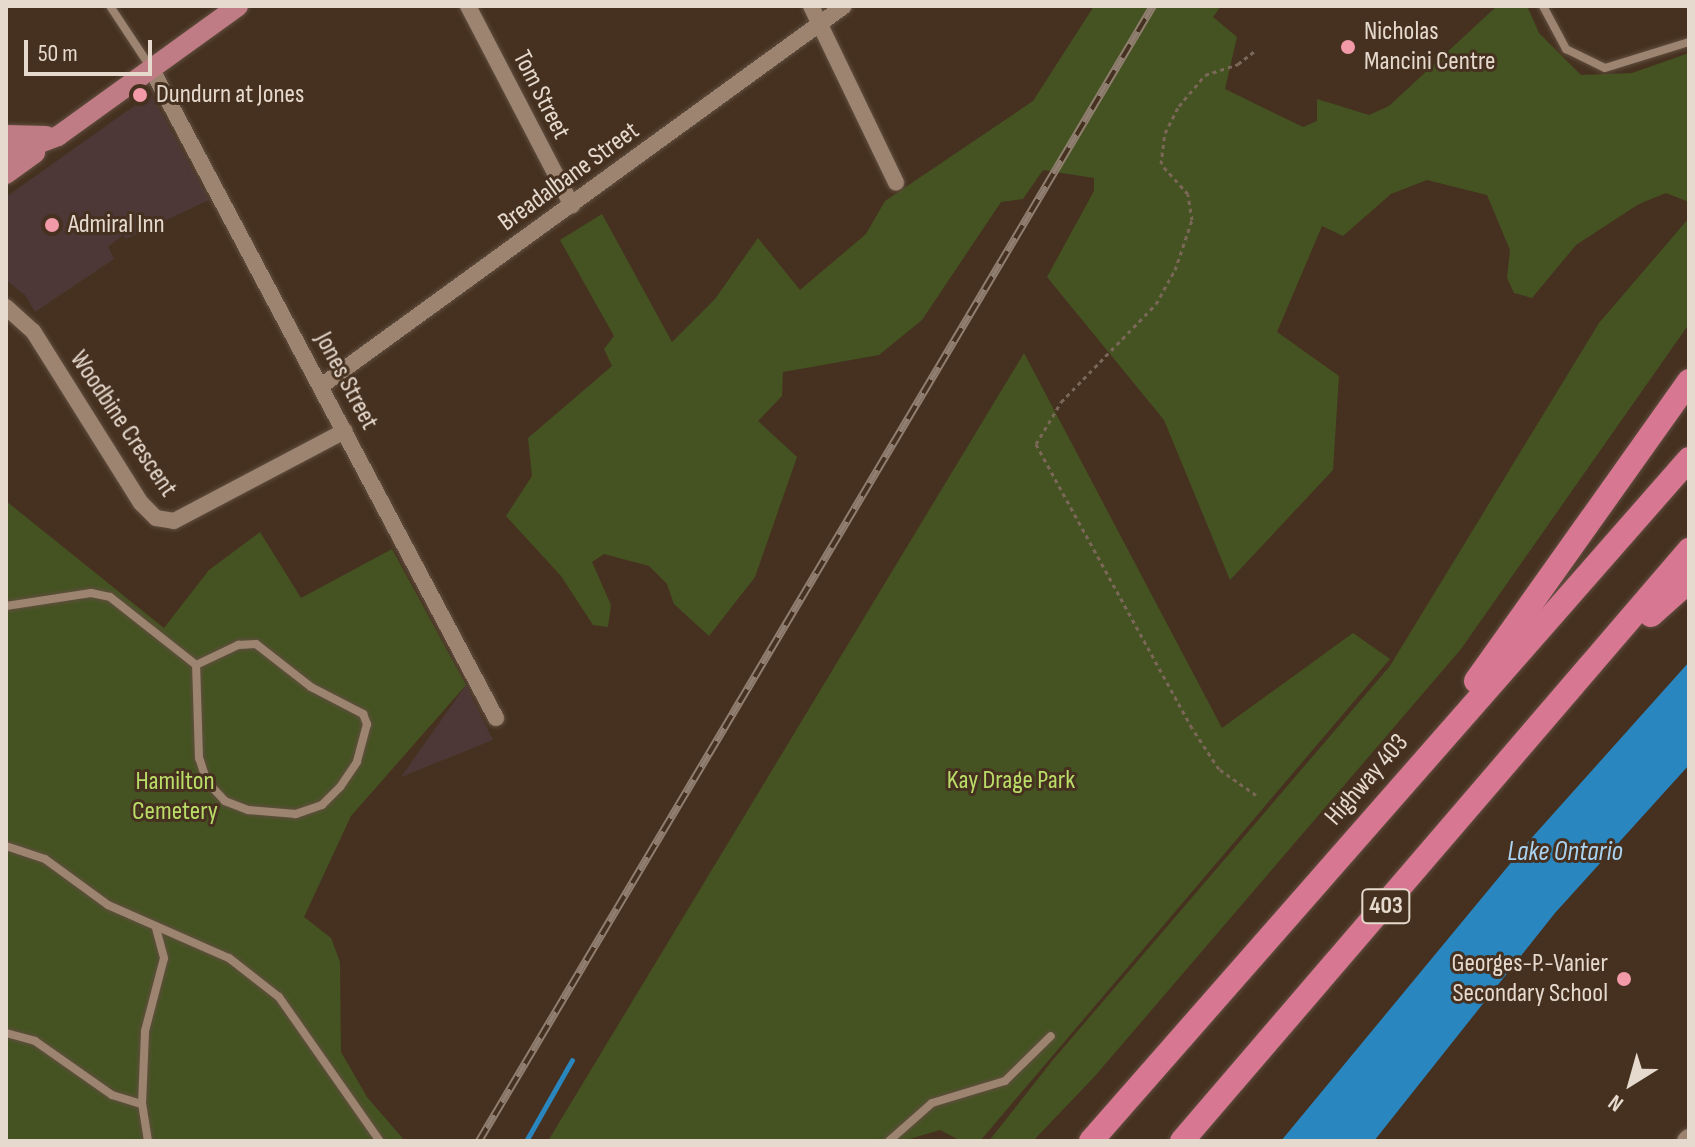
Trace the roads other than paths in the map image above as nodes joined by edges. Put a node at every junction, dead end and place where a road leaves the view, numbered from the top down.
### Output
1 (110, 6) edge
2 (238, 6) edge
3 (468, 6) edge
4 (811, 6) edge
5 (844, 6) edge
6 (1543, 6) edge
7 (820, 23) junction
8 (1689, 42) edge
9 (151, 68) junction
10 (6, 135) edge
11 (58, 136) junction
12 (6, 156) edge
13 (6, 174) edge
14 (896, 183) dead end
15 (572, 206) junction
16 (6, 307) edge
17 (1689, 381) edge
18 (321, 386) junction
19 (345, 431) junction
20 (1689, 459) edge
21 (1689, 550) edge
22 (1689, 581) edge
23 (6, 606) edge
24 (196, 665) junction
25 (1590, 671) junction
26 (496, 718) dead end
27 (1409, 774) junction
28 (6, 846) edge
29 (156, 928) junction
30 (6, 1033) edge
31 (1051, 1036) dead end
32 (142, 1104) junction
33 (148, 1141) edge
34 (380, 1141) edge
35 (889, 1141) edge
36 (1091, 1141) edge
37 (1182, 1141) edge

1 - 9 lane
2 - 9 main road
3 - 15 street, Tom Street
4 - 7 street
5 - 7 street, Breadalbane Street
6 - 8 lane
7 - 14 street
7 - 15 street, Breadalbane Street
9 - 11 main road
9 - 18 street, Jones Street
10 - 11 main road
11 - 12 main road
11 - 13 main road
15 - 18 street, Breadalbane Street
16 - 19 street, Woodbine Crescent
17 - 27 highway
18 - 19 street, Jones Street
19 - 26 street, Jones Street
20 - 27 highway, Highway 403 / 403
21 - 25 highway, 403
22 - 25 highway
23 - 24 lane
24 - 24 lane
25 - 37 highway, 403
27 - 36 highway, Highway 403 / 403
28 - 29 lane
29 - 32 lane
29 - 34 lane
30 - 32 lane
31 - 35 lane
32 - 33 lane

